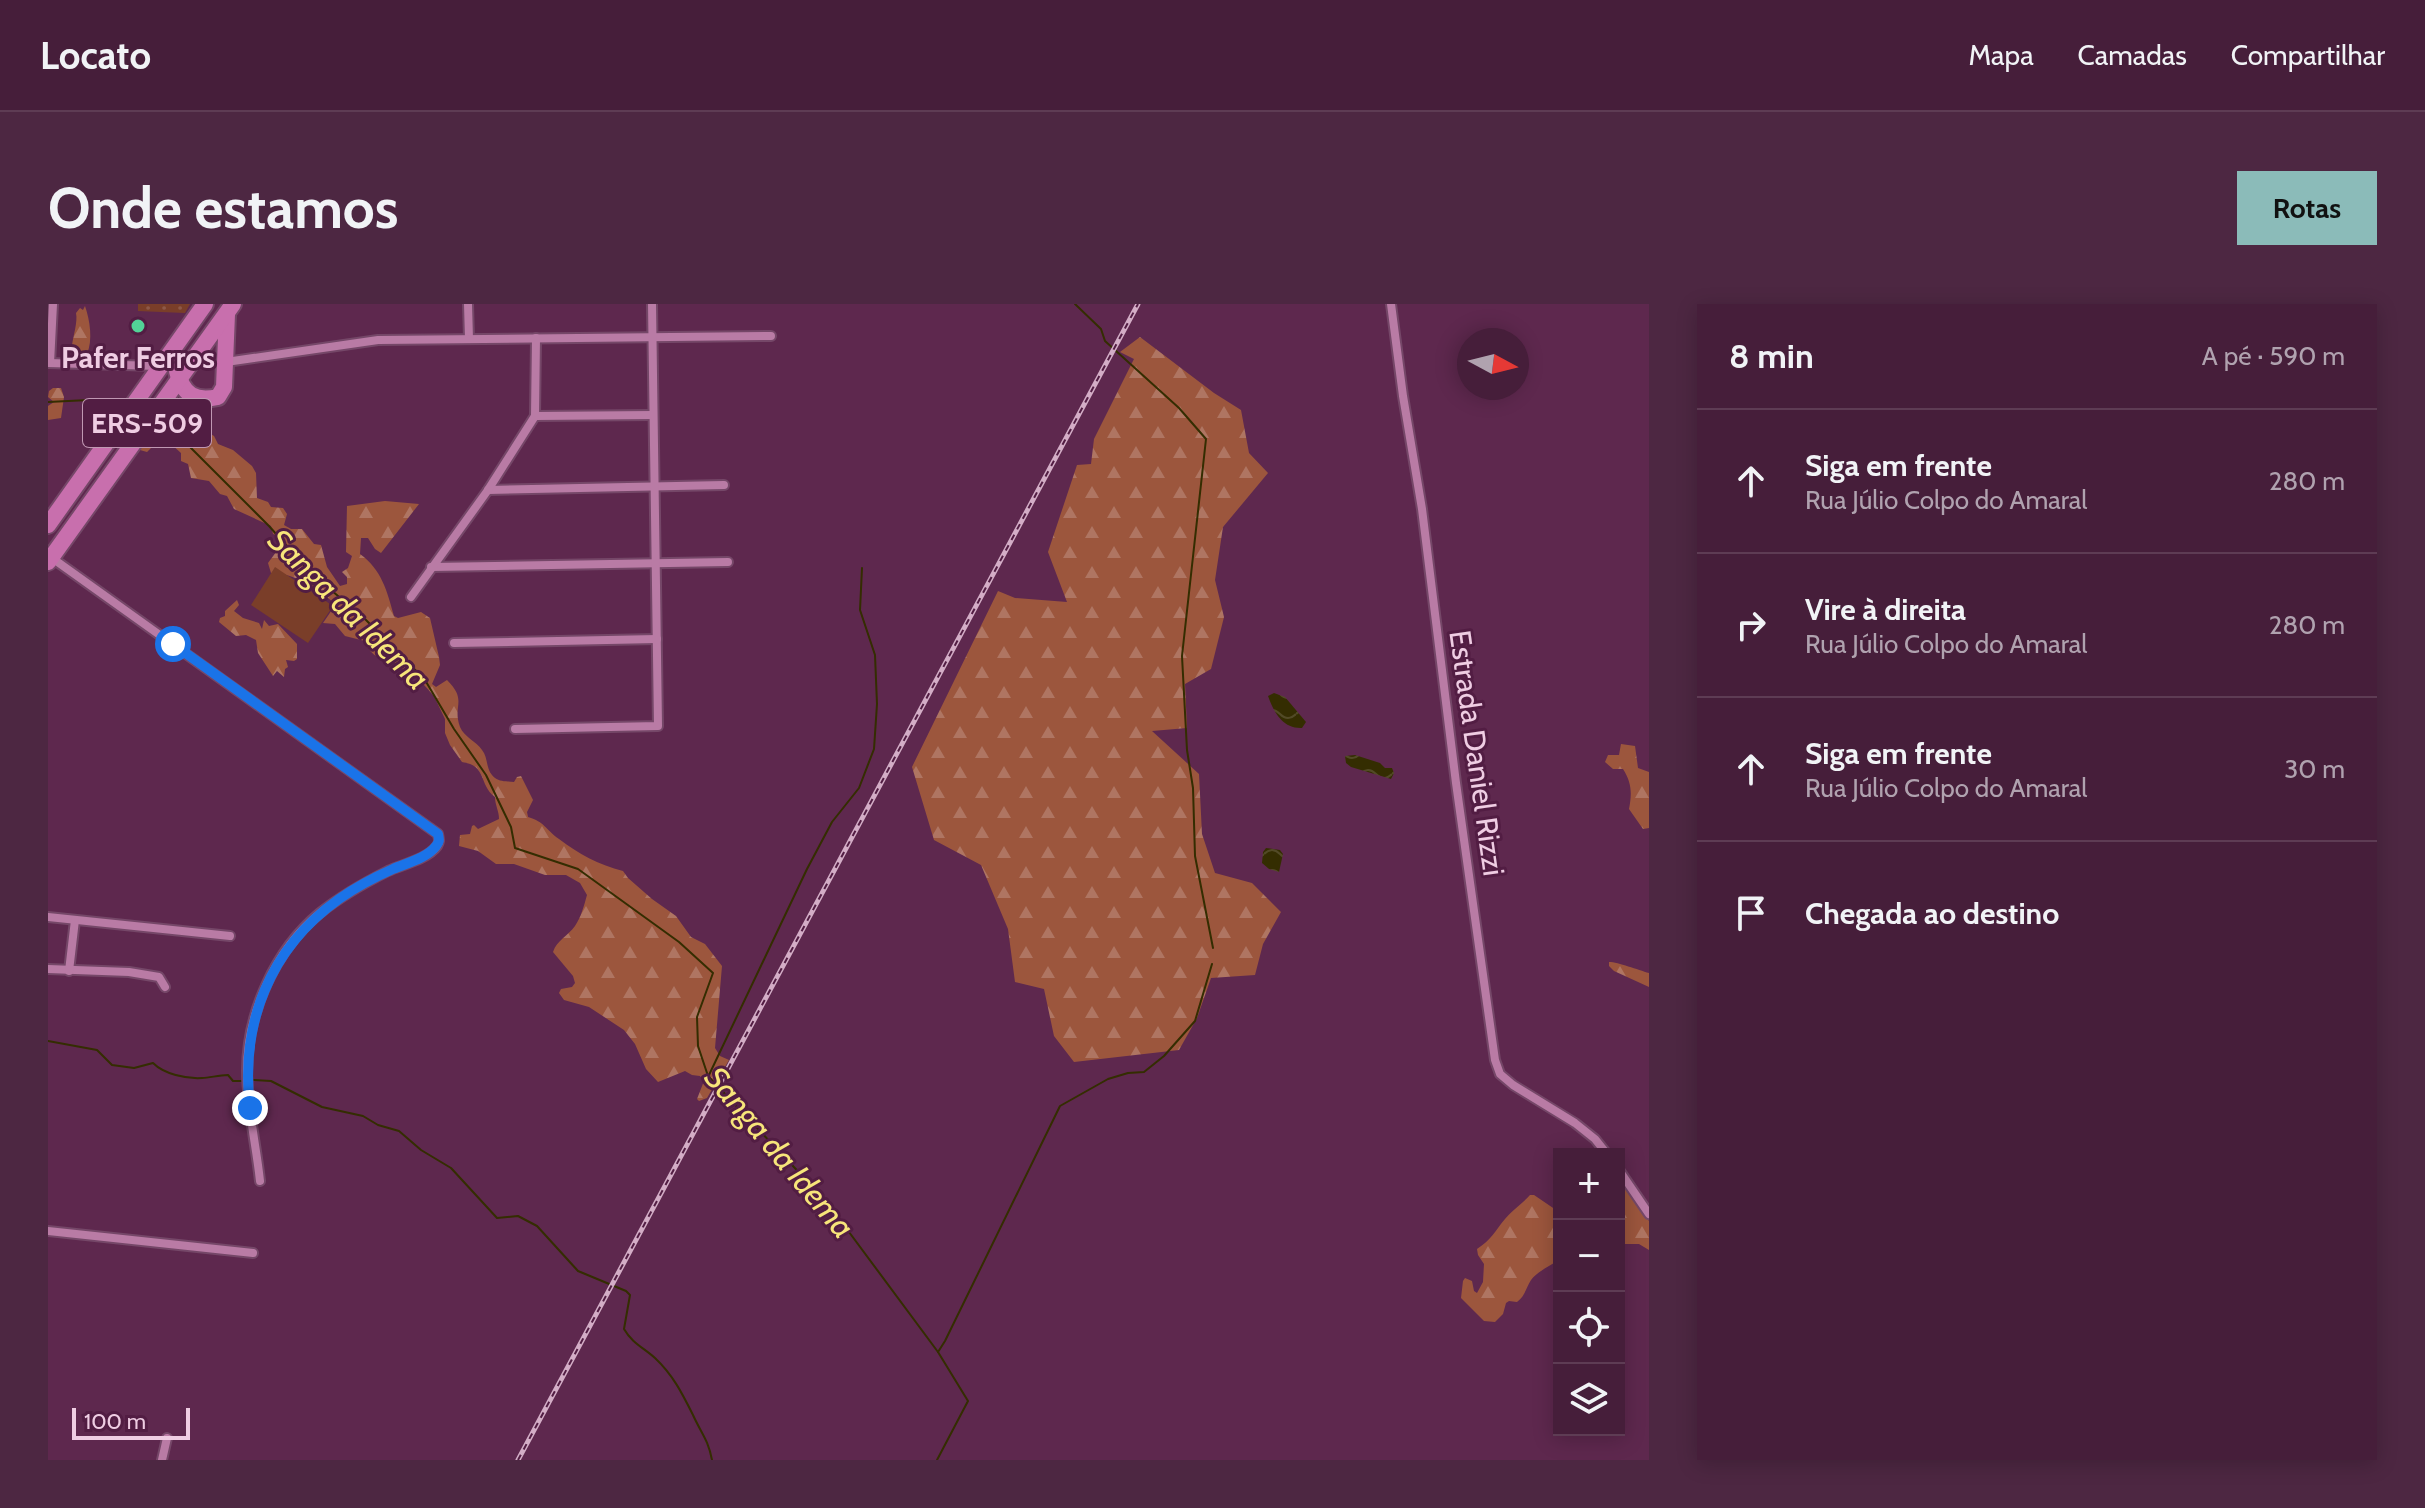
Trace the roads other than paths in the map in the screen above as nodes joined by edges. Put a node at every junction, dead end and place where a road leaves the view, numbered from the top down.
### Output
1 (53, 304) edge
2 (205, 304) edge
3 (468, 304) edge
4 (652, 304) edge
5 (1391, 304) edge
6 (228, 307) edge
7 (771, 336) dead end
8 (652, 337) junction
9 (536, 338) junction
10 (469, 339) junction
11 (226, 362) junction
12 (49, 363) edge
13 (160, 366) junction
14 (179, 380) junction
15 (653, 415) junction
16 (535, 416) junction
17 (654, 485) junction
18 (724, 485) dead end
19 (488, 490) junction
20 (50, 519) edge
21 (50, 560) edge
22 (728, 562) dead end
23 (656, 564) junction
24 (431, 567) junction
25 (411, 597) dead end
26 (657, 639) junction
27 (454, 643) dead end
28 (515, 729) dead end
29 (48, 917) edge
30 (75, 920) junction
31 (230, 936) dead end
32 (48, 969) edge
33 (69, 971) junction
34 (165, 987) dead end
35 (1602, 1148) edge
36 (1625, 1179) edge
37 (260, 1181) dead end
38 (1649, 1214) edge
39 (48, 1231) edge
40 (253, 1253) dead end
41 (167, 1438) dead end
42 (162, 1460) edge

1 - 12 street
2 - 13 highway, ERS-509
3 - 10 street
4 - 8 street
5 - 35 street, Estrada Daniel Rizzi
6 - 11 highway, ERS-509
6 - 14 highway, ERS-509
7 - 8 street
8 - 9 street
8 - 15 street
9 - 10 street
9 - 16 street
10 - 11 street
11 - 14 highway, ERS-509
12 - 13 street
13 - 20 highway, ERS-509
14 - 21 highway, ERS-509
15 - 16 street
15 - 17 street
16 - 19 street
17 - 18 street
17 - 19 street
17 - 23 street
19 - 24 street
21 - 37 street
22 - 23 street
23 - 24 street
23 - 26 street
24 - 25 street
26 - 27 street
26 - 28 street
29 - 30 street
30 - 31 street
30 - 33 street
32 - 33 street
33 - 34 street
36 - 38 street
39 - 40 street
41 - 42 street

